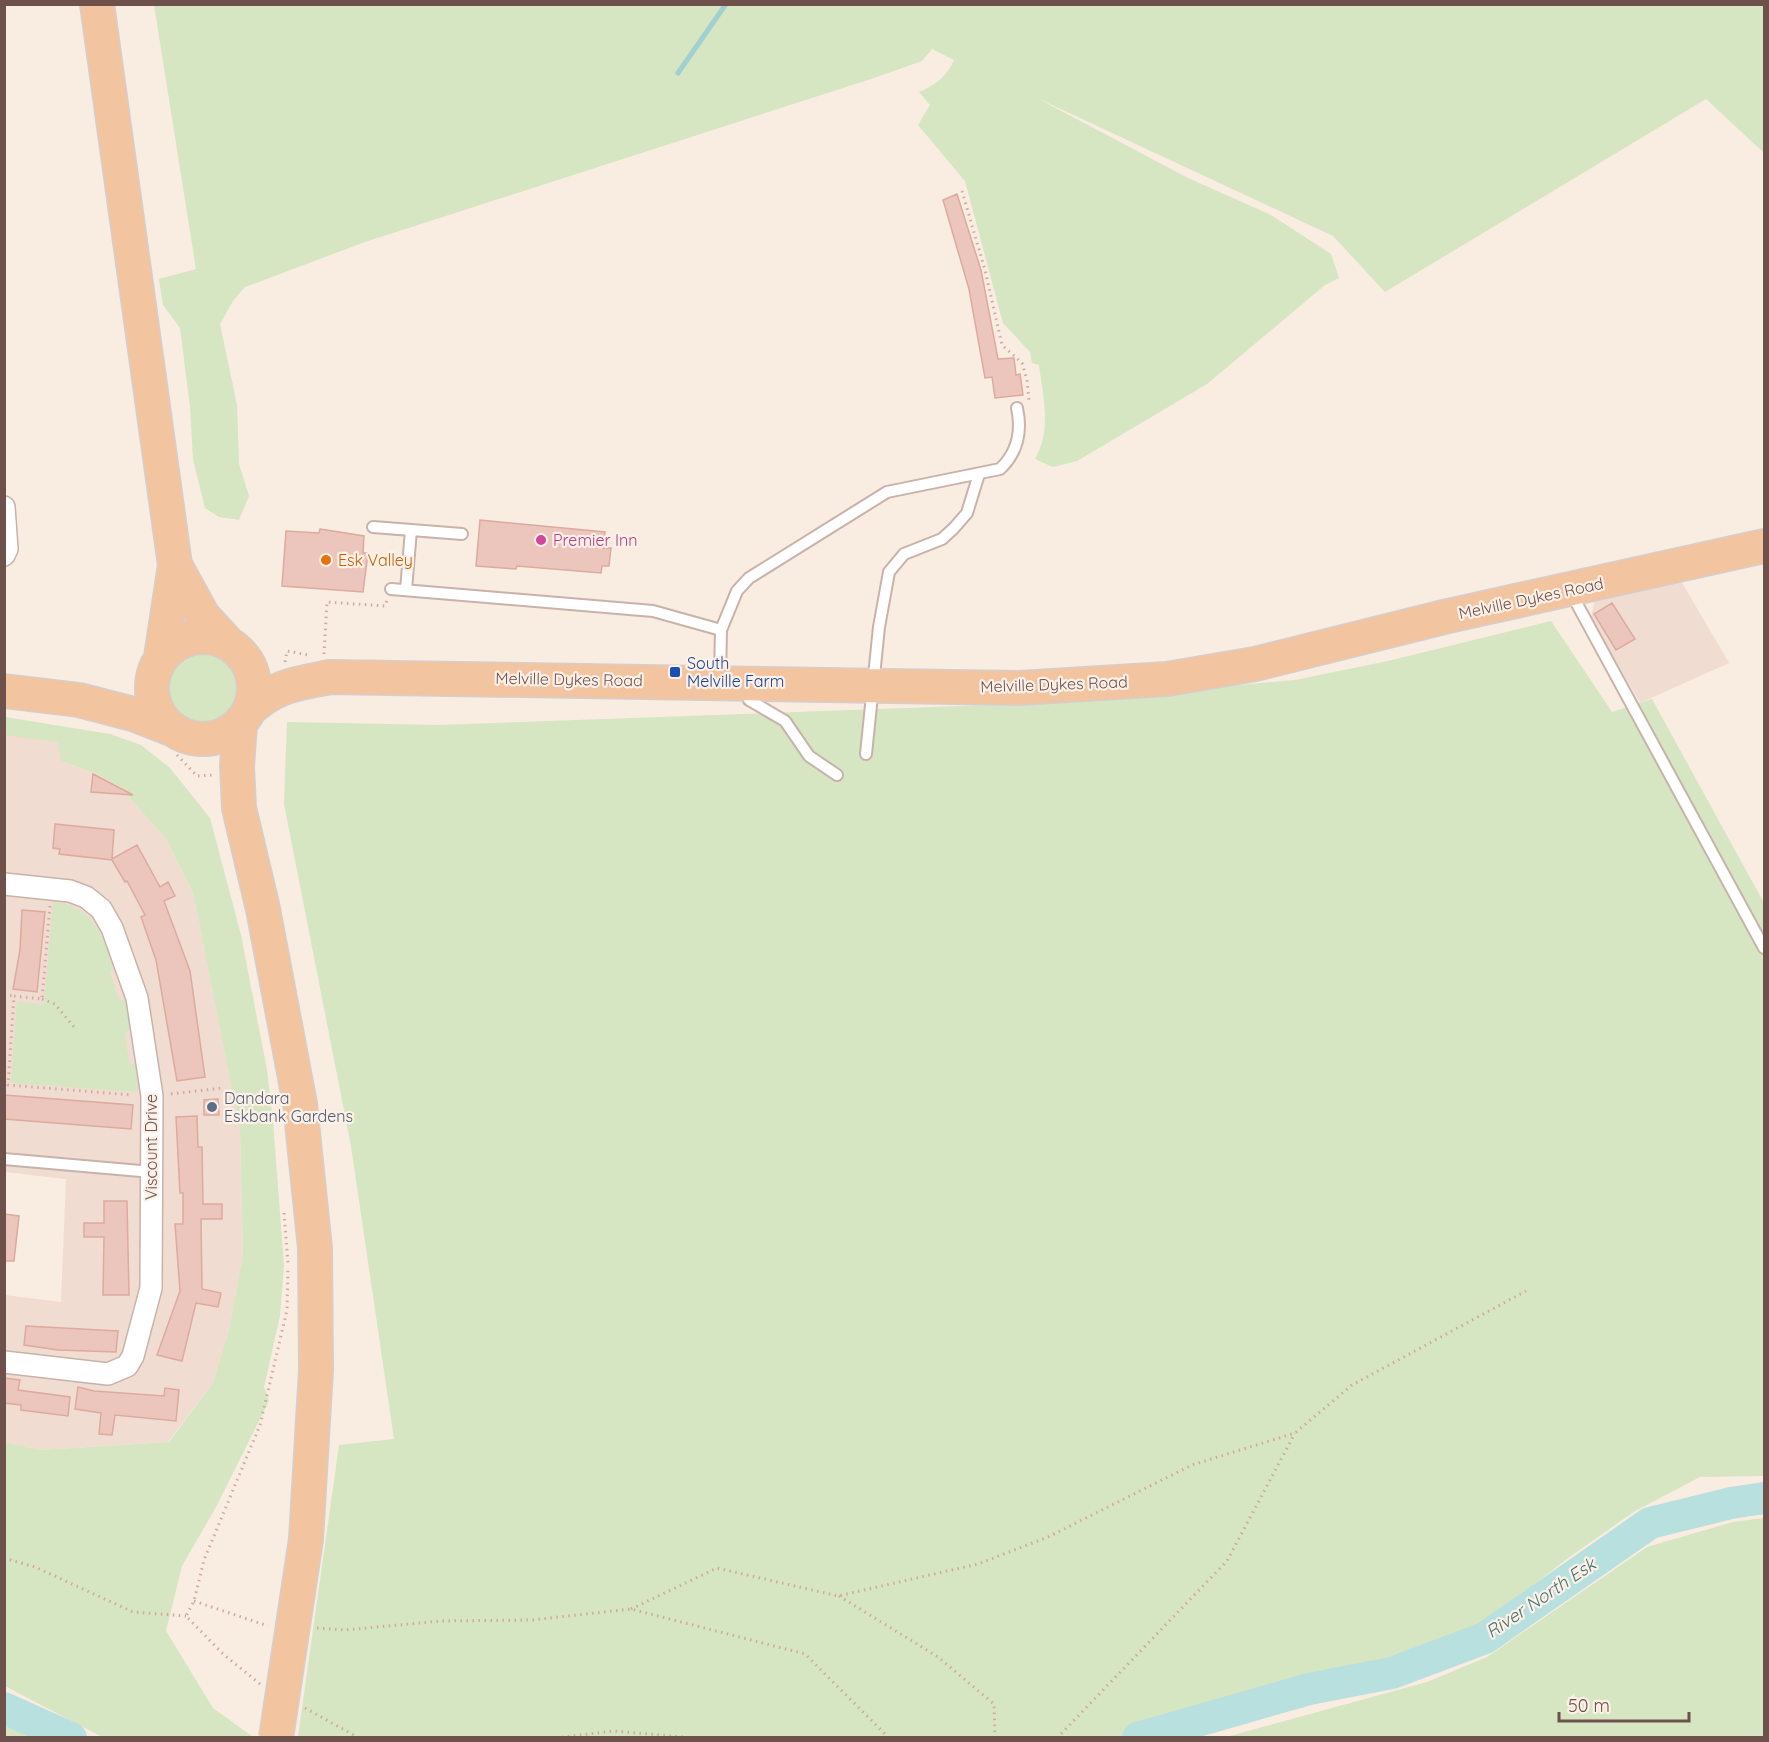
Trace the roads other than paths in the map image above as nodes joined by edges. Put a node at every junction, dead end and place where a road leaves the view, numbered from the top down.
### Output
1 (97, 4) edge
2 (1017, 408) road end
3 (980, 474) junction
4 (4, 507) edge
5 (374, 527) dead end
6 (411, 530) junction
7 (462, 534) dead end
8 (1764, 546) edge
9 (4, 555) edge
10 (175, 565) junction
11 (391, 589) road end
12 (406, 590) junction
13 (1569, 590) junction
14 (721, 630) junction
15 (233, 646) junction
16 (158, 662) junction
17 (312, 663) junction
18 (735, 682) junction
19 (874, 685) junction
20 (4, 691) edge
21 (79, 700) junction
22 (245, 716) junction
23 (178, 740) junction
24 (866, 754) dead end
25 (837, 775) dead end
26 (239, 808) junction
27 (4, 884) edge
28 (1764, 948) edge
29 (4, 1160) edge
30 (152, 1172) junction
31 (4, 1362) edge
32 (276, 1737) edge

1 - 10 main road
2 - 3 lane
3 - 14 lane
3 - 19 lane
4 - 9 street
5 - 6 lane
6 - 7 lane
6 - 12 lane
8 - 13 main road, Melville Dykes Road
10 - 15 main road
10 - 16 main road
11 - 12 lane
12 - 14 lane
13 - 19 main road, Melville Dykes Road
13 - 28 lane
14 - 18 lane
15 - 16 main road
15 - 17 main road, Melville Dykes Road
15 - 22 main road
16 - 21 main road
16 - 23 main road
17 - 18 main road, Melville Dykes Road
17 - 22 main road, Melville Dykes Road
18 - 19 main road, Melville Dykes Road
18 - 25 lane
19 - 24 lane
20 - 21 main road
21 - 23 main road
22 - 23 main road
22 - 26 main road
23 - 26 main road
26 - 32 main road, bridge
27 - 30 street, Viscount Drive
29 - 30 lane
30 - 31 street, Viscount Drive

